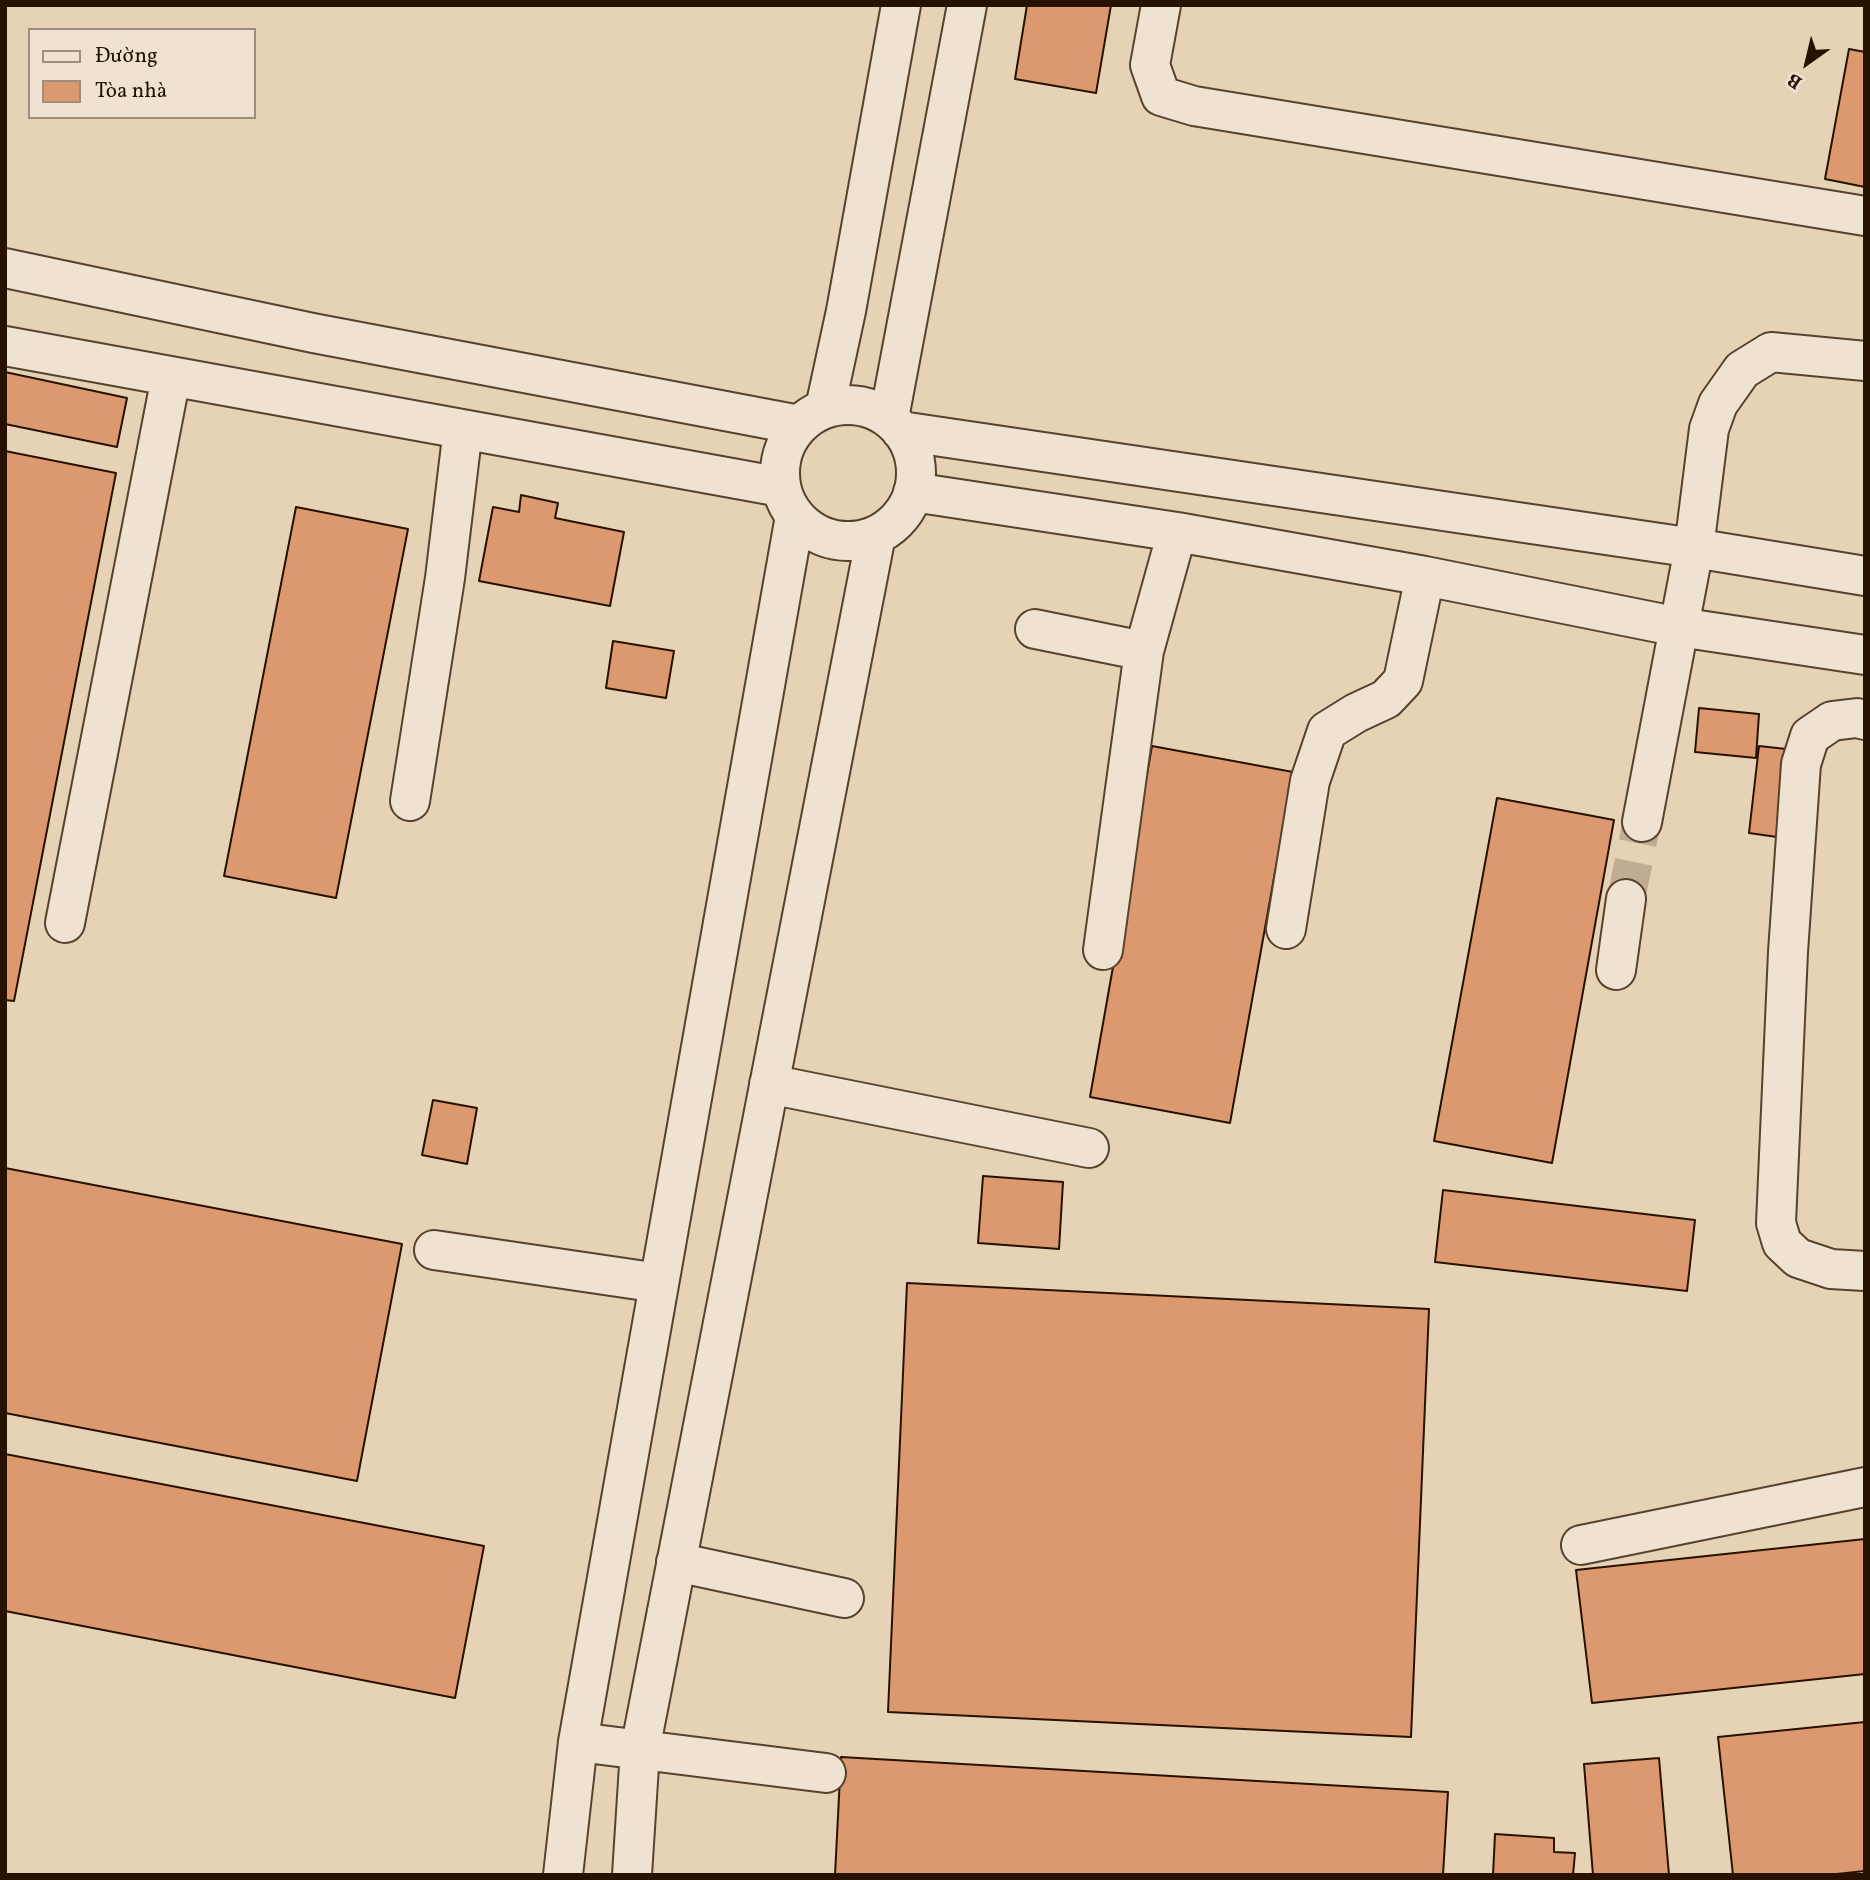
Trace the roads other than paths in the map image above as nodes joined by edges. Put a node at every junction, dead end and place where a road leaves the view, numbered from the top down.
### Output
1 (901, 5) edge
2 (967, 5) edge
3 (1161, 5) edge
4 (1865, 216) edge
5 (5, 268) edge
6 (5, 346) edge
7 (1865, 361) edge
8 (171, 377) junction
9 (812, 417) junction
10 (895, 424) junction
11 (463, 429) junction
12 (913, 492) junction
13 (788, 501) junction
14 (1177, 532) junction
15 (876, 535) junction
16 (1694, 548) junction
17 (1425, 576) junction
18 (1865, 576) edge
19 (1679, 627) junction
20 (1035, 629) dead end
21 (1144, 651) junction
22 (1865, 655) edge
23 (1865, 720) edge
24 (410, 801) dead end
25 (1642, 822) tunnel mouth
26 (1626, 899) tunnel mouth
27 (65, 923) dead end
28 (1286, 929) dead end
29 (1103, 950) dead end
30 (1616, 970) dead end
31 (769, 1084) junction
32 (1089, 1148) dead end
33 (434, 1250) dead end
34 (1865, 1271) edge
35 (659, 1283) junction
36 (1865, 1487) edge
37 (1581, 1545) dead end
38 (676, 1562) junction
39 (844, 1598) dead end
40 (578, 1742) junction
41 (640, 1750) junction
42 (826, 1773) dead end
43 (563, 1875) edge
44 (632, 1875) edge

1 - 9 street
2 - 10 street
3 - 4 street
5 - 9 street
6 - 8 street
7 - 16 street
8 - 11 street
8 - 27 street
9 - 10 street
9 - 13 street
10 - 12 street
10 - 16 street
11 - 13 street
11 - 24 street
12 - 14 street
12 - 15 street
13 - 15 street
13 - 35 street
14 - 17 street
14 - 21 street
15 - 31 street
16 - 18 street
16 - 19 street
17 - 19 street
17 - 28 street
19 - 22 street
19 - 25 street
20 - 21 street
21 - 29 street
23 - 34 street
26 - 30 street
31 - 32 street
31 - 38 street
33 - 35 street
35 - 40 street
36 - 37 street
38 - 39 street
38 - 41 street
40 - 41 street
40 - 43 street
41 - 42 street
41 - 44 street

